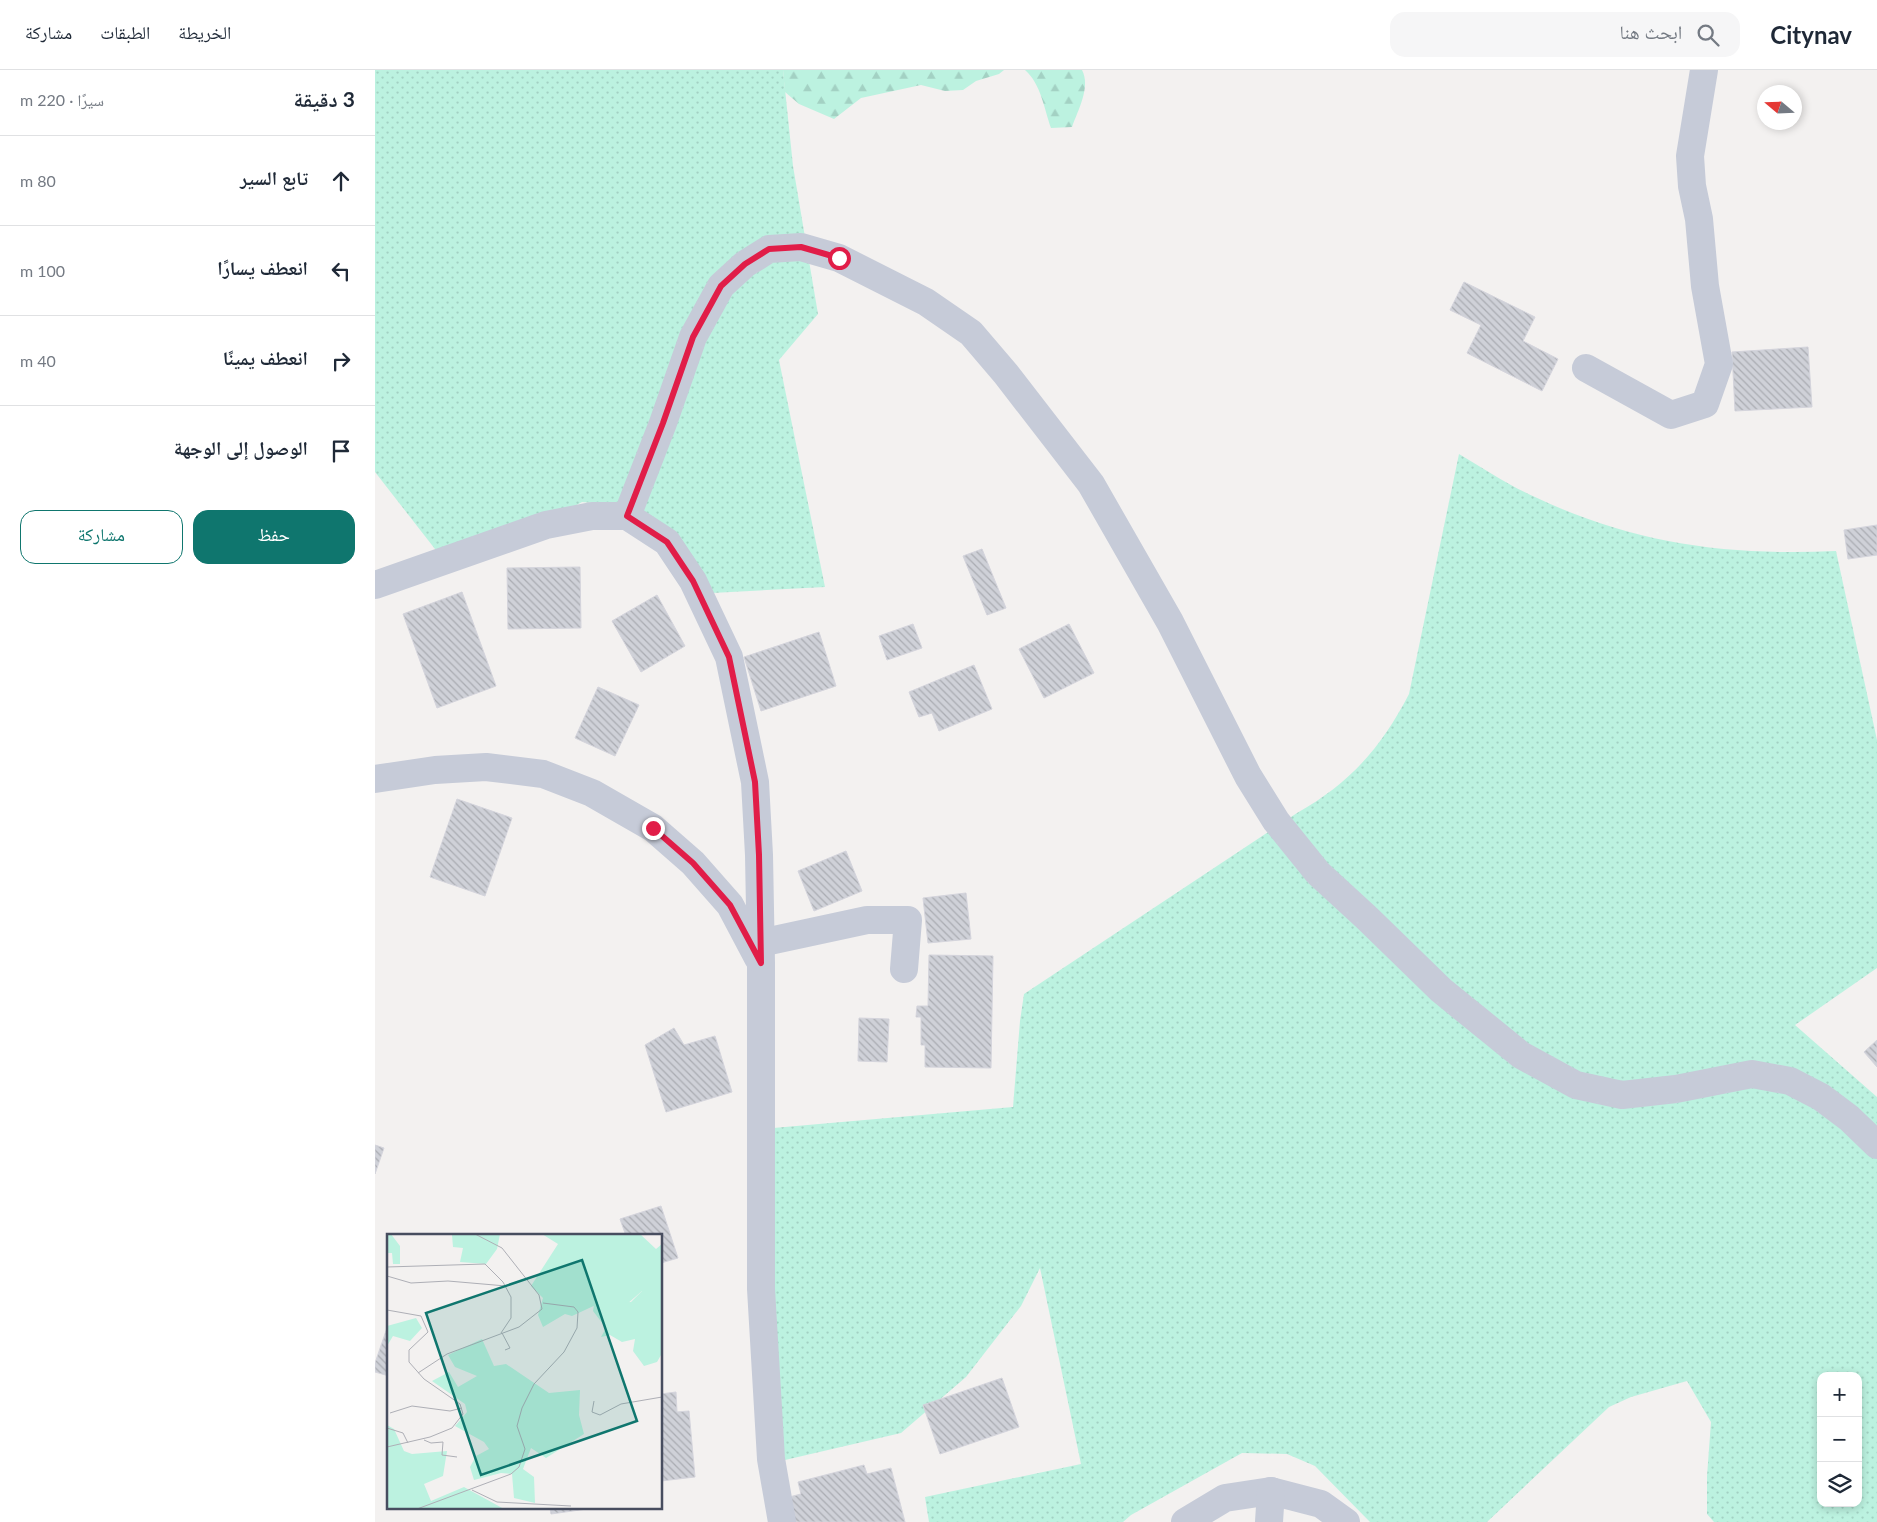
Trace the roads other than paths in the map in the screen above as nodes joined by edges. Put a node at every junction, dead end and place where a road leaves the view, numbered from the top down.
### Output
1 (1704, 70) edge
2 (1586, 368) dead end
3 (627, 516) junction
4 (375, 585) edge
5 (376, 781) edge
6 (761, 953) junction
7 (904, 969) dead end
8 (1877, 1145) edge
9 (1271, 1492) junction
10 (782, 1522) edge
11 (1185, 1522) edge
12 (1269, 1522) edge
13 (1346, 1522) edge

1 - 2 street
3 - 4 street
3 - 6 street
3 - 8 street
5 - 6 street
6 - 7 street
6 - 10 street
9 - 11 street
9 - 12 street
9 - 13 street

